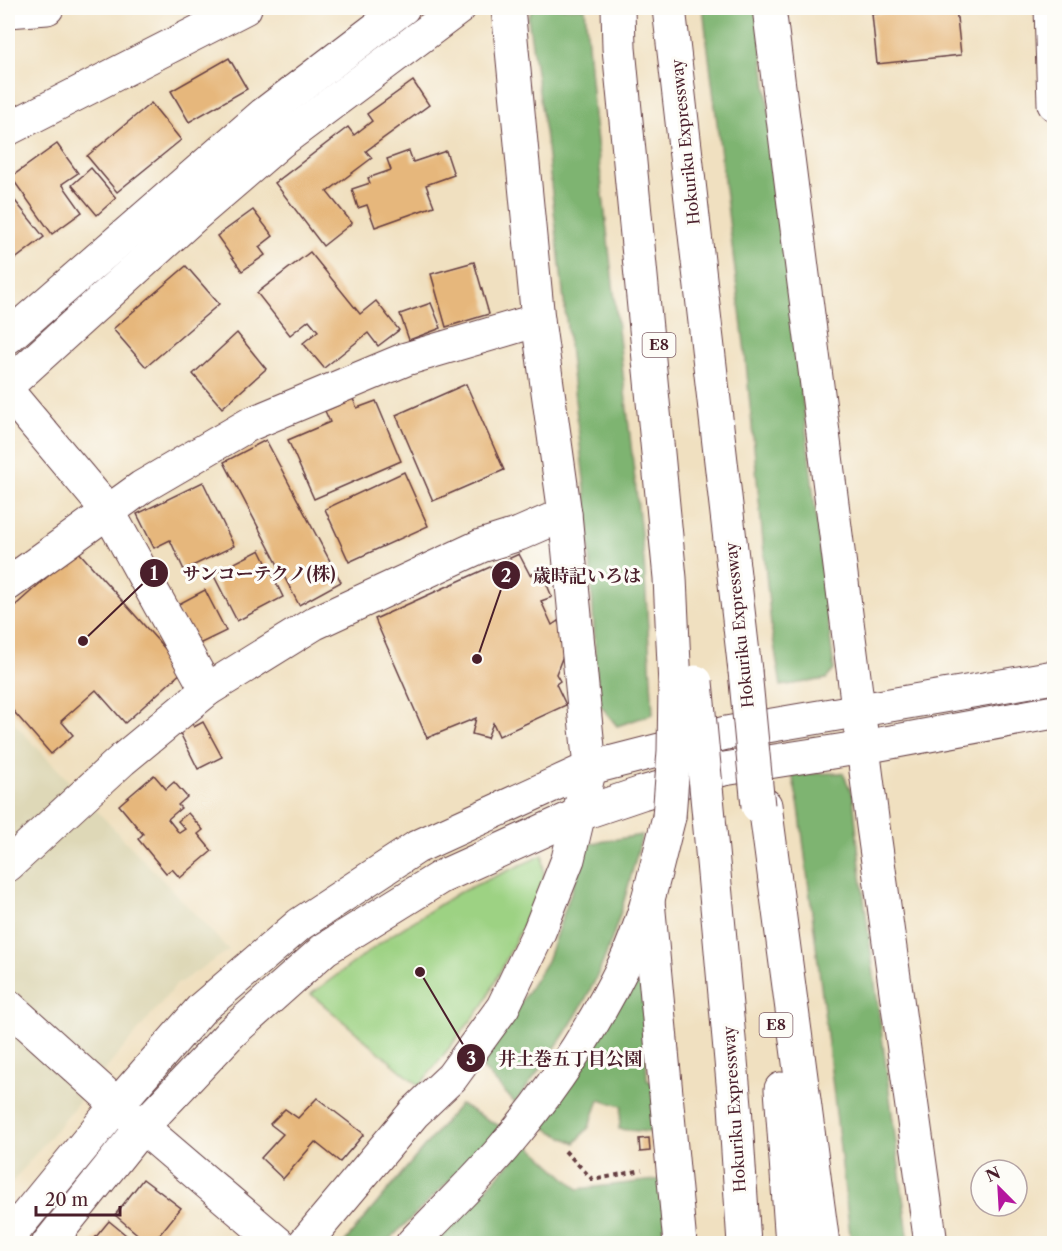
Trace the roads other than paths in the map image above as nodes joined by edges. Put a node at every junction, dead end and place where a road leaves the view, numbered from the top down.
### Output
1 (47, 8) edge
2 (245, 8) edge
3 (403, 8) edge
4 (459, 8) edge
5 (508, 8) edge
6 (620, 8) edge
7 (669, 8) edge
8 (769, 8) edge
9 (1051, 8) edge
10 (8, 11) edge
11 (205, 19) edge
12 (1054, 104) edge
13 (8, 129) edge
14 (538, 320) junction
15 (8, 337) edge
16 (8, 386) edge
17 (8, 392) edge
18 (108, 511) junction
19 (565, 514) junction
20 (8, 584) edge
21 (1054, 677) edge
22 (685, 684) junction
23 (207, 690) junction
24 (859, 710) junction
25 (1054, 712) edge
26 (864, 747) junction
27 (590, 768) junction
28 (762, 806) junction
29 (580, 814) junction
30 (8, 865) edge
31 (648, 901) junction
32 (8, 1006) edge
33 (117, 1105) junction
34 (142, 1127) junction
35 (8, 1238) edge
36 (48, 1244) edge
37 (279, 1244) edge
38 (304, 1244) edge
39 (412, 1244) edge
40 (680, 1244) edge
41 (744, 1244) edge
42 (792, 1244) edge
43 (823, 1244) edge
44 (931, 1244) edge

1 - 10 main road
2 - 11 main road
3 - 15 main road
4 - 16 main road
5 - 14 main road
6 - 22 main road, Hokuriku Expressway / E8
7 - 28 main road, Hokuriku Expressway / E8, bridge
8 - 24 main road
9 - 12 main road
11 - 13 main road
14 - 18 main road
14 - 19 main road
17 - 18 main road
18 - 20 main road
18 - 23 main road
19 - 23 main road
19 - 27 main road
21 - 24 main road
22 - 31 main road, bridge
22 - 41 main road, Hokuriku Expressway / E8, bridge
23 - 30 main road
24 - 26 main road
24 - 27 main road
25 - 26 main road
26 - 29 main road
26 - 44 main road
27 - 29 main road
27 - 33 main road
28 - 42 main road, Hokuriku Expressway / E8
28 - 43 main road
29 - 34 main road
29 - 38 main road
31 - 39 main road
31 - 40 main road
32 - 33 main road
33 - 34 main road
33 - 35 main road
34 - 36 main road
34 - 37 main road

